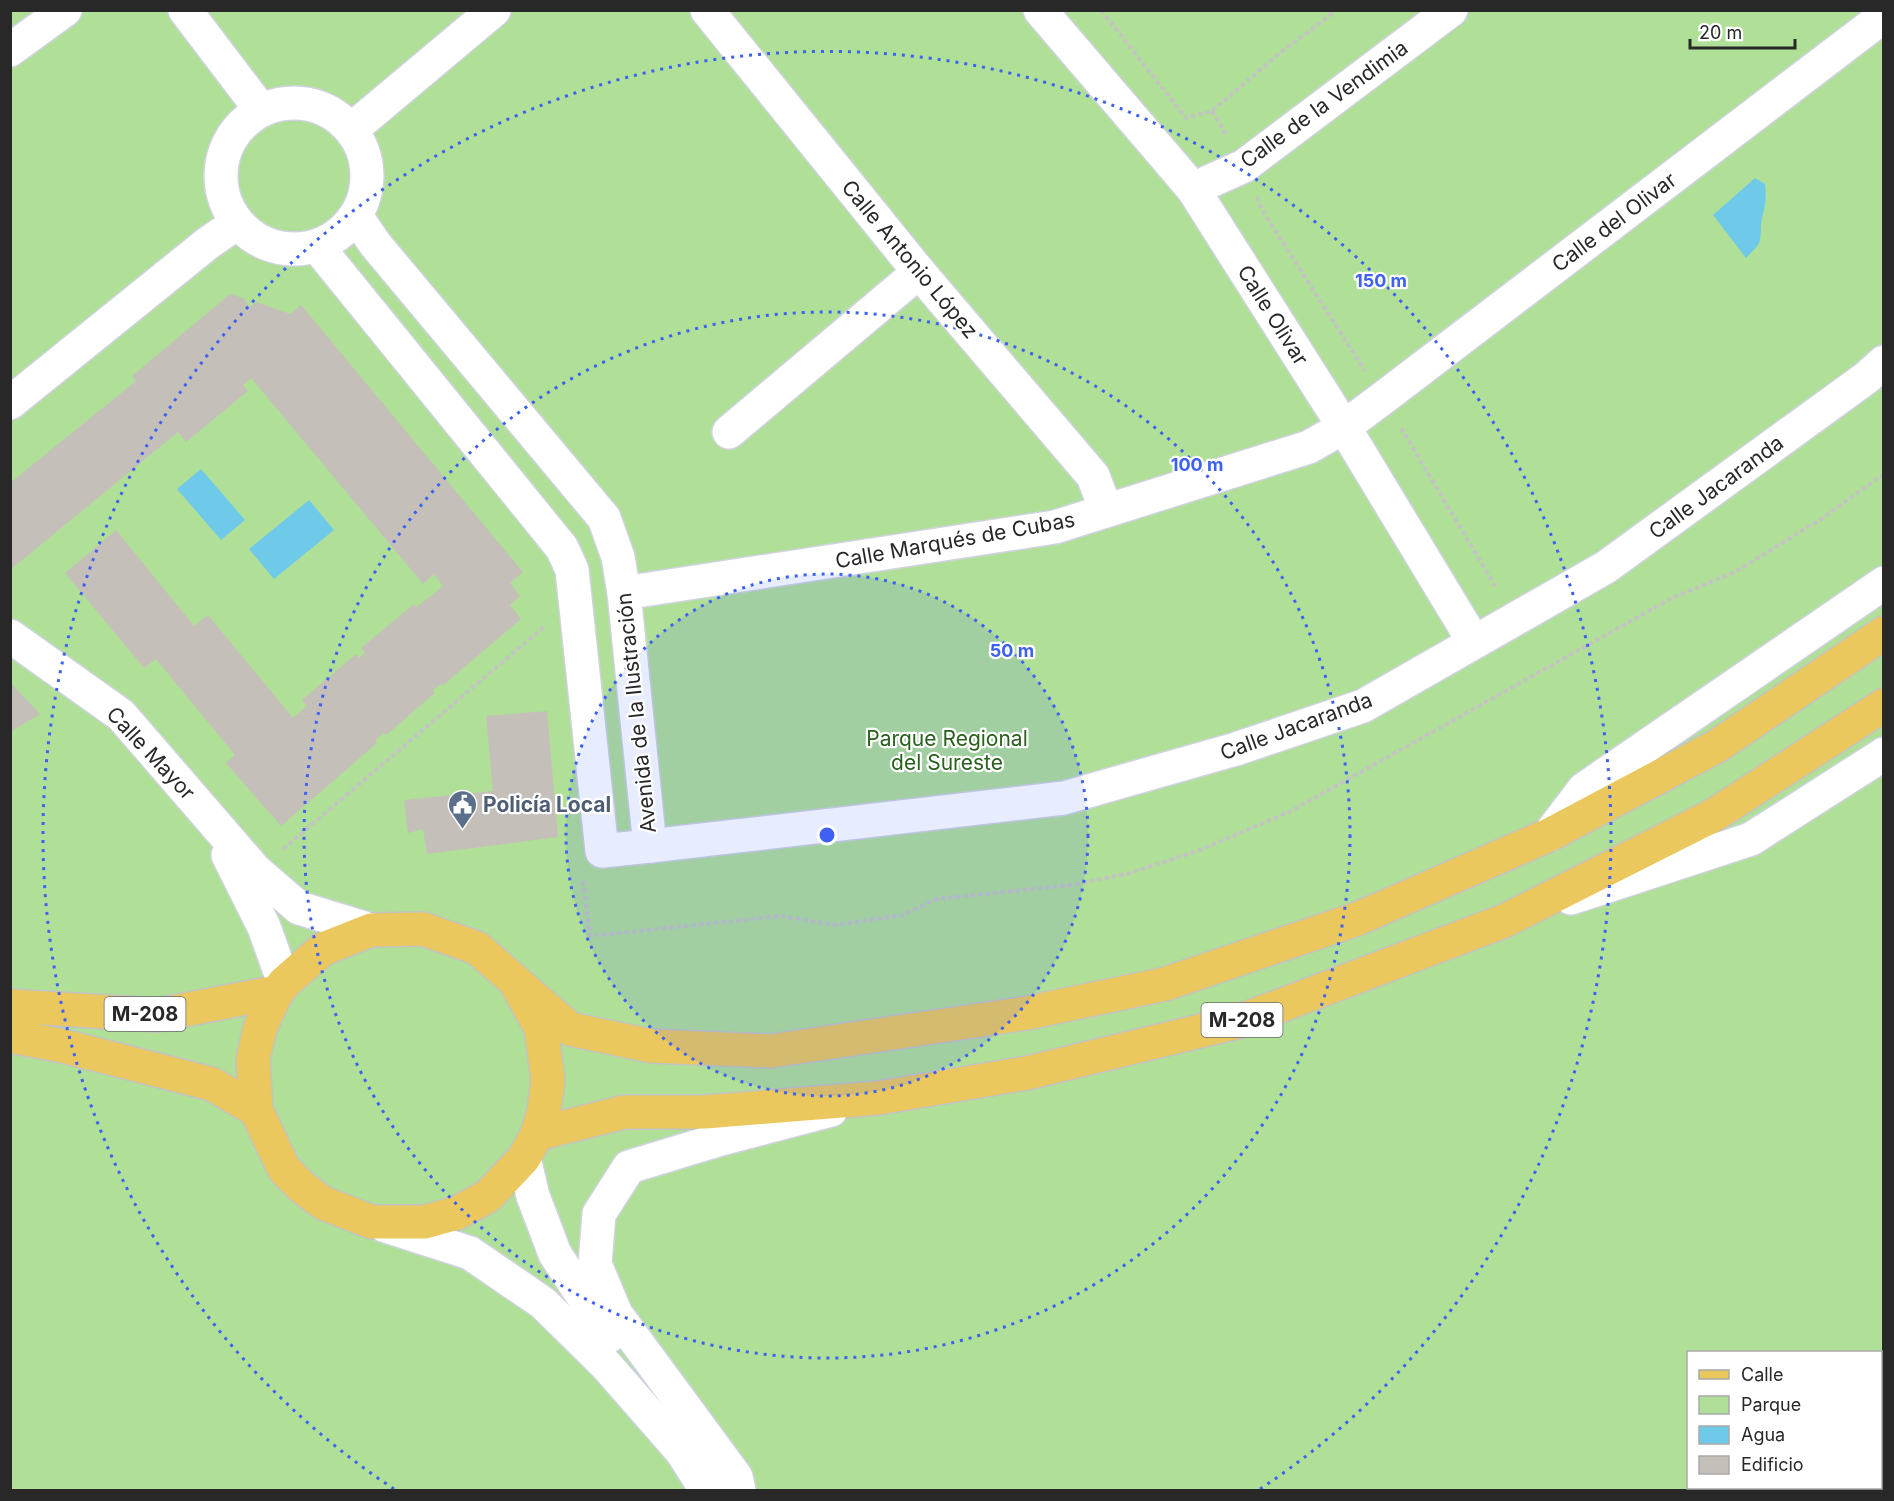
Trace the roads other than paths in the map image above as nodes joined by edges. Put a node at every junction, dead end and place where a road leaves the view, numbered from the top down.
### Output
1 (65, 10) edge
2 (185, 10) edge
3 (494, 10) edge
4 (707, 10) edge
5 (1040, 10) edge
6 (1451, 10) edge
7 (1884, 16) edge
8 (10, 50) edge
9 (261, 110) junction
10 (351, 130) junction
11 (1193, 189) junction
12 (356, 216) junction
13 (237, 223) junction
14 (317, 246) junction
15 (919, 272) junction
16 (1884, 362) edge
17 (10, 403) edge
18 (1344, 428) junction
19 (729, 432) dead end
20 (1106, 510) junction
21 (1884, 583) edge
22 (624, 593) junction
23 (1884, 633) edge
24 (10, 636) edge
25 (1474, 642) junction
26 (1884, 705) edge
27 (1884, 754) edge
28 (203, 808) junction
29 (1549, 835) junction
30 (650, 846) junction
31 (1504, 921) junction
32 (371, 930) junction
33 (516, 983) junction
34 (281, 988) junction
35 (10, 1006) edge
36 (10, 1036) edge
37 (878, 1098) junction
38 (256, 1110) junction
39 (530, 1146) junction
40 (372, 1222) junction
41 (683, 1453) junction
42 (706, 1491) edge
43 (739, 1491) edge

1 - 8 street
2 - 9 street
3 - 10 street
4 - 15 street, Calle Antonio López
5 - 11 street, Calle Olivar
6 - 11 street, Calle de la Vendimia
7 - 18 street, Calle del Olivar
9 - 10 street
9 - 13 street
10 - 12 street
11 - 18 street, Calle Olivar
12 - 14 street
12 - 22 street, Avenida de la Ilustración
13 - 14 street
13 - 17 street
14 - 30 street, Avenida de la Ilustración
15 - 19 street
15 - 20 street, Calle Antonio López
16 - 25 street, Calle Jacaranda
18 - 20 street, Calle Marqués de Cubas
18 - 25 street, Calle Olivar
20 - 22 street, Calle Marqués de Cubas
21 - 29 street
22 - 30 street, Avenida de la Ilustración
23 - 29 main road, M-208
24 - 28 street, Calle Mayor
25 - 30 street, Calle Jacaranda
26 - 31 main road, M-208
27 - 31 street
28 - 32 street, Calle Mayor
28 - 34 street, Calle Mayor
29 - 33 main road, M-208
31 - 37 main road, M-208
32 - 33 main road, M-208
32 - 34 main road, M-208
33 - 39 main road, M-208
34 - 35 main road, M-208
34 - 38 main road, M-208
36 - 38 main road, M-208
37 - 39 main road, M-208
37 - 43 street
38 - 40 main road, M-208
39 - 40 main road, M-208
39 - 41 street
40 - 41 street
41 - 42 street

